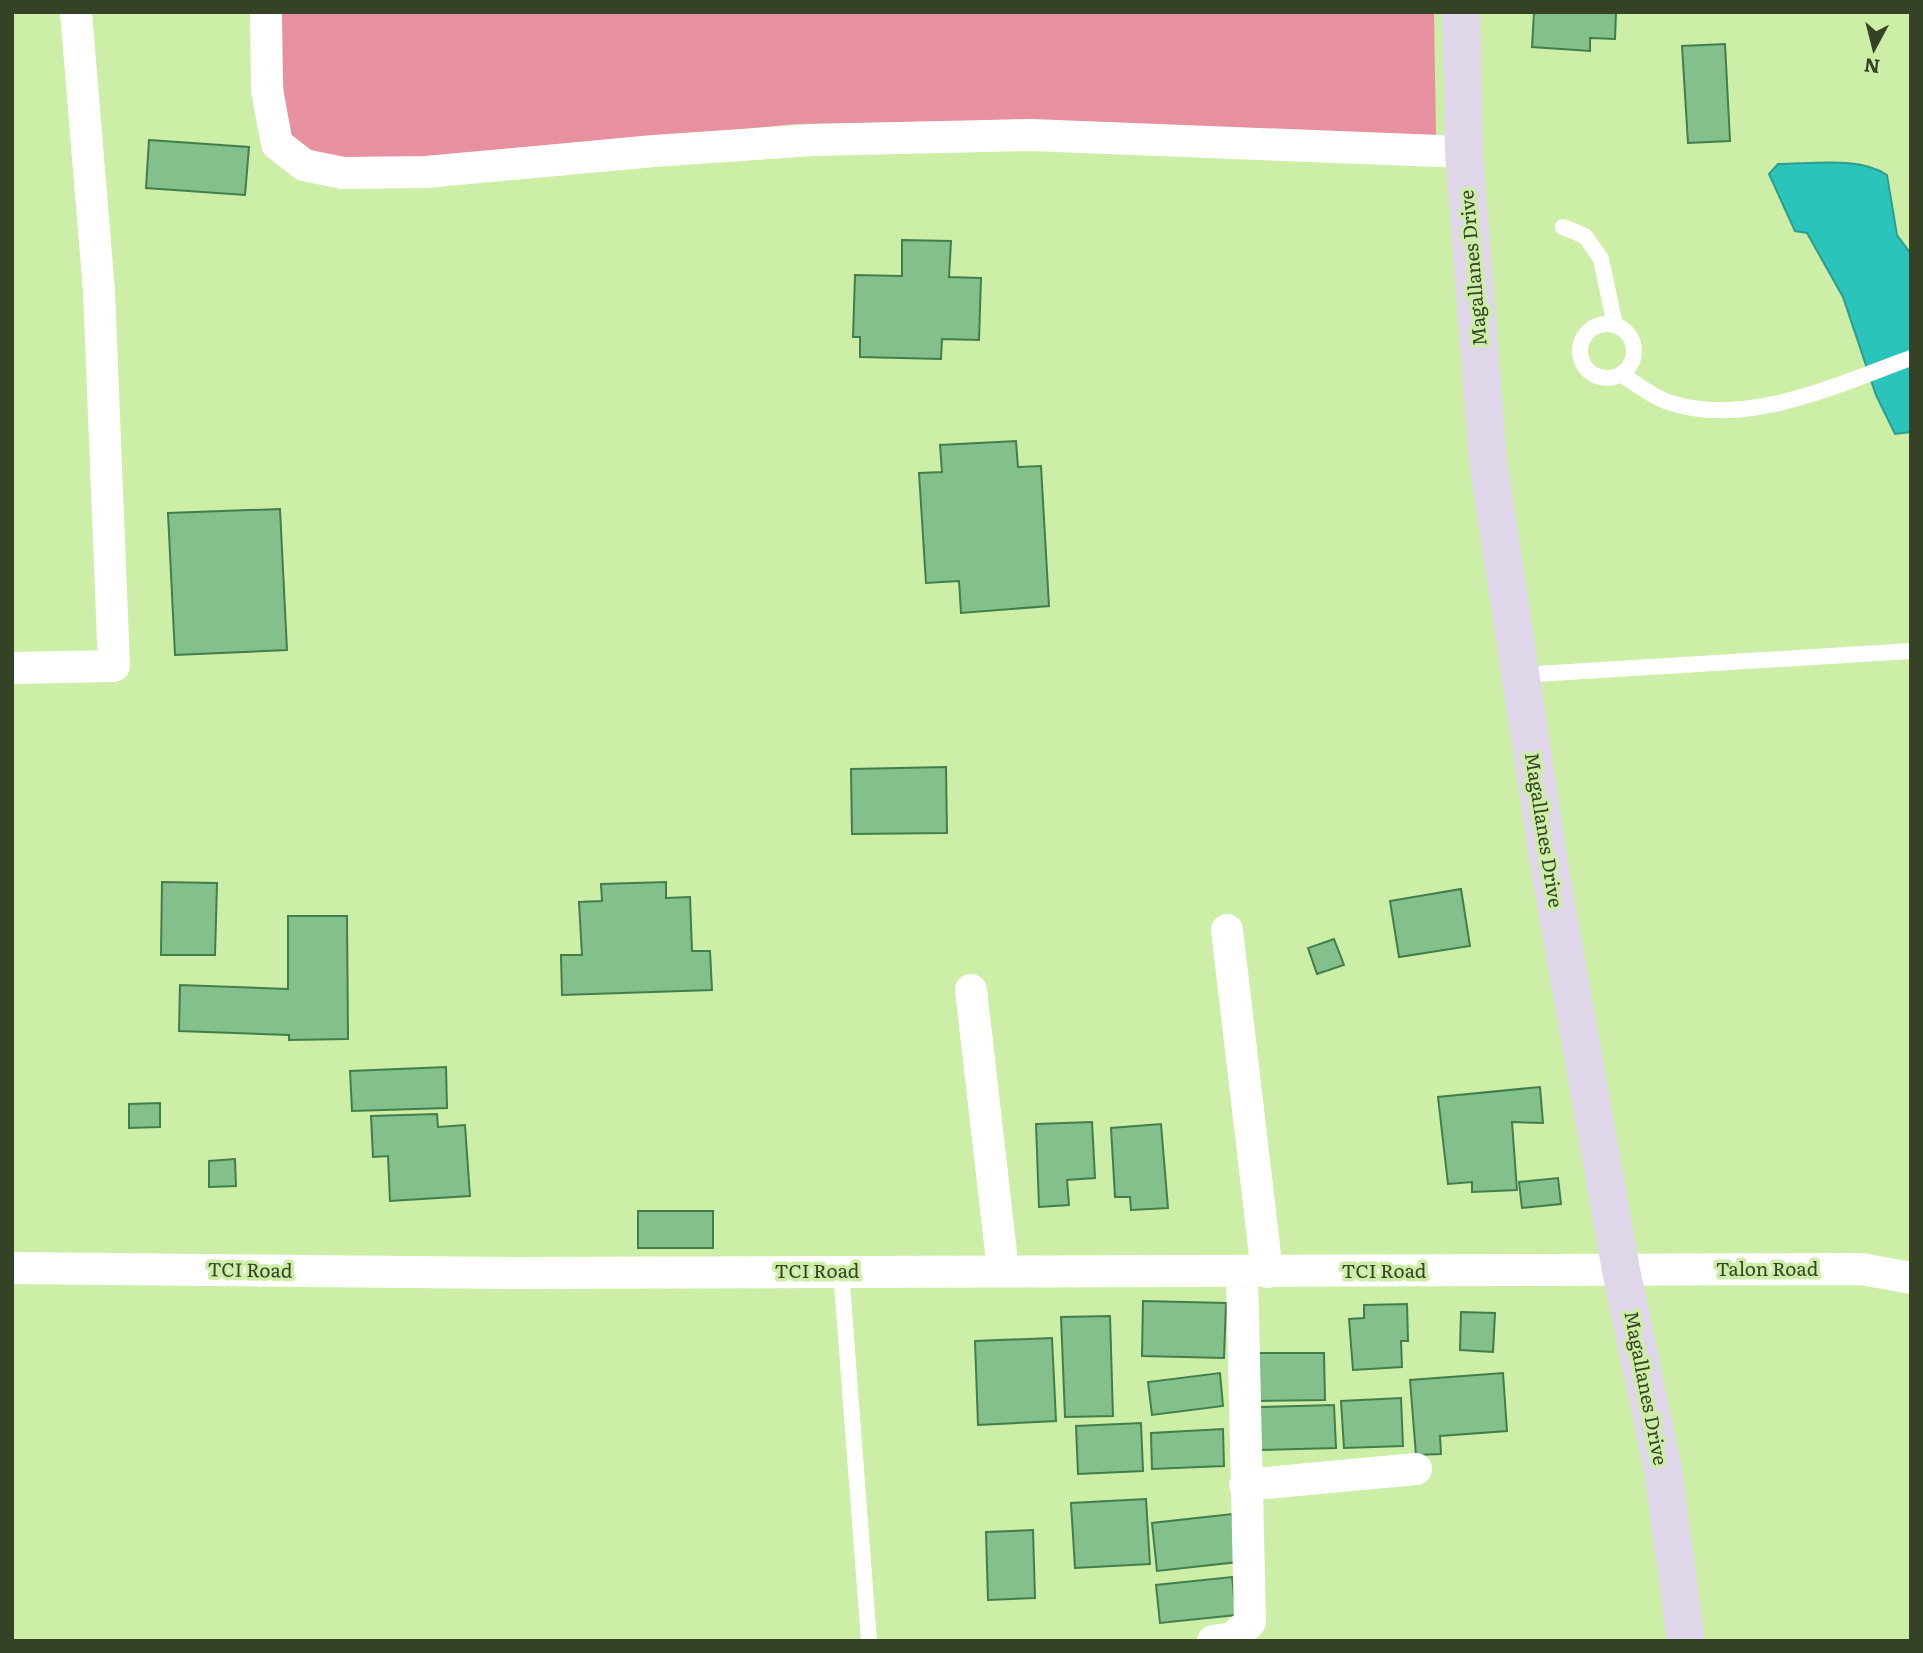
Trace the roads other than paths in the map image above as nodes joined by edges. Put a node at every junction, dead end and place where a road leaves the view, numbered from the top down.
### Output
1 (76, 12) edge
2 (266, 12) edge
3 (1461, 12) edge
4 (1464, 152) junction
5 (1563, 227) dead end
6 (1615, 325) junction
7 (1911, 358) edge
8 (1622, 375) junction
9 (1911, 651) edge
10 (12, 668) edge
11 (1520, 675) junction
12 (1227, 930) dead end
13 (971, 990) dead end
14 (12, 1268) edge
15 (1003, 1270) junction
16 (1621, 1270) junction
17 (841, 1271) junction
18 (1254, 1272) junction
19 (1911, 1278) edge
20 (1416, 1469) dead end
21 (1245, 1485) junction
22 (869, 1641) edge
23 (1213, 1641) edge
24 (1686, 1641) edge

1 - 10 street
2 - 4 street
3 - 4 street, Magallanes Drive
4 - 11 street, Magallanes Drive
5 - 6 lane
6 - 8 lane
6 - 8 lane
7 - 8 lane
9 - 11 lane
11 - 16 street, Magallanes Drive
12 - 18 street
13 - 15 street
14 - 17 street, TCI Road
15 - 17 street, TCI Road
15 - 18 street, TCI Road
16 - 18 street, TCI Road
16 - 19 street, Talon Road
16 - 24 street, Magallanes Drive
17 - 22 lane
18 - 21 street
20 - 21 street
21 - 23 street

